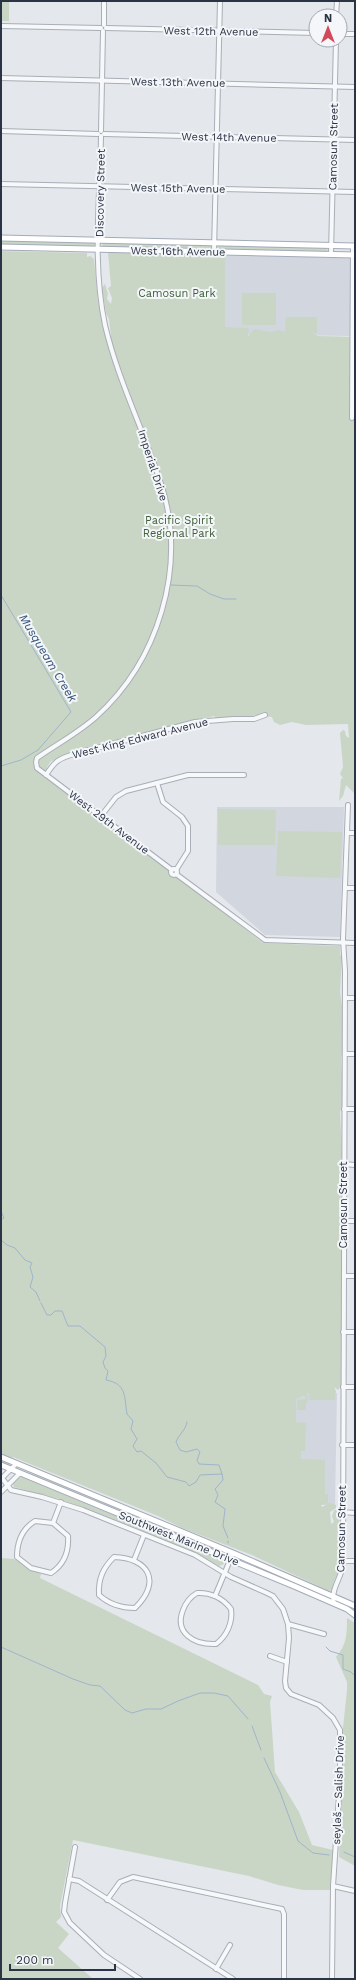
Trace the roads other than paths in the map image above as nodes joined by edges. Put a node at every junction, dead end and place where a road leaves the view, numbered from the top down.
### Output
1 (104, 1) edge
2 (220, 1) edge
3 (1, 26) edge
4 (104, 28) junction
5 (220, 31) junction
6 (308, 33) edge
7 (336, 48) edge
8 (1, 78) edge
9 (102, 81) junction
10 (219, 83) junction
11 (335, 86) junction
12 (355, 86) edge
13 (1, 131) edge
14 (101, 134) junction
15 (217, 136) junction
16 (334, 139) junction
17 (355, 140) edge
18 (1, 184) edge
19 (100, 186) junction
20 (216, 189) junction
21 (332, 192) junction
22 (355, 192) edge
23 (1, 238) edge
24 (99, 240) junction
25 (214, 243) junction
26 (331, 245) junction
27 (1, 246) edge
28 (354, 246) edge
29 (99, 249) junction
30 (214, 251) junction
31 (331, 254) junction
32 (354, 255) edge
33 (354, 284) edge
34 (354, 342) edge
35 (354, 396) edge
36 (352, 418) dead end
37 (265, 715) dead end
38 (46, 775) junction
39 (244, 775) dead end
40 (157, 783) junction
41 (348, 805) dead end
42 (101, 816) junction
43 (347, 833) junction
44 (355, 833) edge
45 (175, 871) junction
46 (345, 888) junction
47 (355, 888) edge
48 (344, 943) junction
49 (355, 943) edge
50 (345, 998) junction
51 (355, 998) edge
52 (345, 1054) junction
53 (355, 1054) edge
54 (344, 1109) junction
55 (355, 1110) edge
56 (343, 1164) junction
57 (355, 1164) edge
58 (344, 1221) junction
59 (355, 1221) edge
60 (344, 1276) junction
61 (355, 1276) edge
62 (343, 1332) junction
63 (355, 1332) edge
64 (343, 1387) junction
65 (355, 1387) edge
66 (342, 1445) junction
67 (355, 1445) edge
68 (1, 1458) edge
69 (16, 1464) junction
70 (1, 1465) edge
71 (11, 1469) junction
72 (20, 1473) junction
73 (1, 1479) edge
74 (8, 1484) junction
75 (1, 1492) edge
76 (61, 1502) junction
77 (342, 1512) junction
78 (355, 1513) edge
79 (53, 1523) junction
80 (144, 1535) junction
81 (233, 1553) junction
82 (230, 1559) junction
83 (134, 1560) junction
84 (342, 1561) junction
85 (355, 1561) edge
86 (224, 1573) junction
87 (333, 1595) junction
88 (215, 1596) junction
89 (334, 1603) junction
90 (355, 1606) edge
91 (352, 1611) edge
92 (355, 1615) edge
93 (288, 1624) junction
94 (324, 1634) dead end
95 (270, 1656) dead end
96 (287, 1662) junction
97 (75, 1847) dead end
98 (69, 1879) junction
99 (333, 1886) junction
100 (355, 1891) edge
101 (107, 1900) junction
102 (230, 1945) dead end
103 (216, 1969) junction
104 (140, 1979) edge
105 (233, 1979) edge
106 (284, 1979) edge
107 (332, 1979) edge

1 - 4 street, Discovery Street
2 - 5 street
3 - 4 street, West 12th Avenue
4 - 5 street, West 12th Avenue
4 - 9 street, Discovery Street
5 - 6 street, West 12th Avenue
5 - 10 street
7 - 11 street, Camosun Street
8 - 9 street, West 13th Avenue
9 - 10 street, West 13th Avenue
9 - 14 street, Discovery Street
10 - 11 street, West 13th Avenue
10 - 15 street
11 - 12 street, West 13th Avenue
11 - 16 street, Camosun Street
13 - 14 street, West 14th Avenue
14 - 15 street, West 14th Avenue
14 - 19 street, Discovery Street
15 - 16 street, West 14th Avenue
15 - 20 street
16 - 17 street, West 14th Avenue
16 - 21 street, Camosun Street
18 - 19 street, West 15th Avenue
19 - 20 street, West 15th Avenue
19 - 24 street, Discovery Street
20 - 21 street, West 15th Avenue
20 - 25 street
21 - 22 street, West 15th Avenue
21 - 26 street, Camosun Street
23 - 24 main road, West 16th Avenue
24 - 25 main road, West 16th Avenue
24 - 29 street, Discovery Street
25 - 26 main road, West 16th Avenue
25 - 30 street
26 - 28 main road, West 16th Avenue
26 - 31 street, Camosun Street
27 - 29 main road, West 16th Avenue
28 - 32 street
29 - 30 main road, West 16th Avenue
29 - 38 street, Imperial Drive
30 - 31 main road, West 16th Avenue
31 - 32 main road, West 16th Avenue
32 - 33 street
33 - 34 street
34 - 35 street
35 - 36 street
37 - 38 street, West King Edward Avenue
38 - 42 street, West 29th Avenue
39 - 40 street
40 - 42 street
40 - 45 street
41 - 43 street, Camosun Street
42 - 45 street, West 29th Avenue
43 - 44 street
43 - 46 street, Camosun Street
45 - 48 street, West 29th Avenue
46 - 47 street
46 - 48 street, Camosun Street
48 - 49 street, West 29th Avenue
48 - 50 street, Camosun Street
50 - 51 street
50 - 52 street, Camosun Street
52 - 53 street
52 - 54 street, Camosun Street
54 - 55 street
54 - 56 street, Camosun Street
56 - 57 street
56 - 58 street, Camosun Street
58 - 59 street
58 - 60 street, Camosun Street
60 - 61 street
60 - 62 street, Camosun Street
62 - 63 street
62 - 64 street, Camosun Street
64 - 65 street
64 - 66 street, Camosun Street
66 - 67 street
66 - 77 street, Camosun Street
68 - 69 main road, Southwest Marine Drive
69 - 71 street
69 - 81 main road, Southwest Marine Drive
70 - 71 main road, Southwest Marine Drive
71 - 72 main road, Southwest Marine Drive
71 - 73 street
72 - 74 street
72 - 82 main road, Southwest Marine Drive
73 - 74 street, seyləš - Salish Drive
74 - 75 street
74 - 76 street, seyləš - Salish Drive
76 - 79 street
76 - 80 street, seyləš - Salish Drive
77 - 78 street
77 - 84 street, Camosun Street
79 - 79 street
80 - 83 street
80 - 86 street, seyləš - Salish Drive
81 - 82 street
81 - 87 main road, Southwest Marine Drive
82 - 86 street
82 - 89 main road, Southwest Marine Drive
83 - 83 street
84 - 85 street
84 - 87 street, Camosun Street
86 - 88 street
86 - 93 street, seyləš - Salish Drive
87 - 89 street, Camosun Street
87 - 90 main road, Southwest Marine Drive
88 - 88 street
89 - 91 main road, Southwest Marine Drive
91 - 92 main road, Southwest Marine Drive
93 - 94 street
93 - 96 street, seyləš - Salish Drive
95 - 96 street
96 - 99 street, seyləš - Salish Drive
97 - 98 street
98 - 101 street
98 - 104 street
99 - 100 street
99 - 107 street, seyləš - Salish Drive
101 - 103 street
101 - 106 street
102 - 103 street
103 - 105 street

